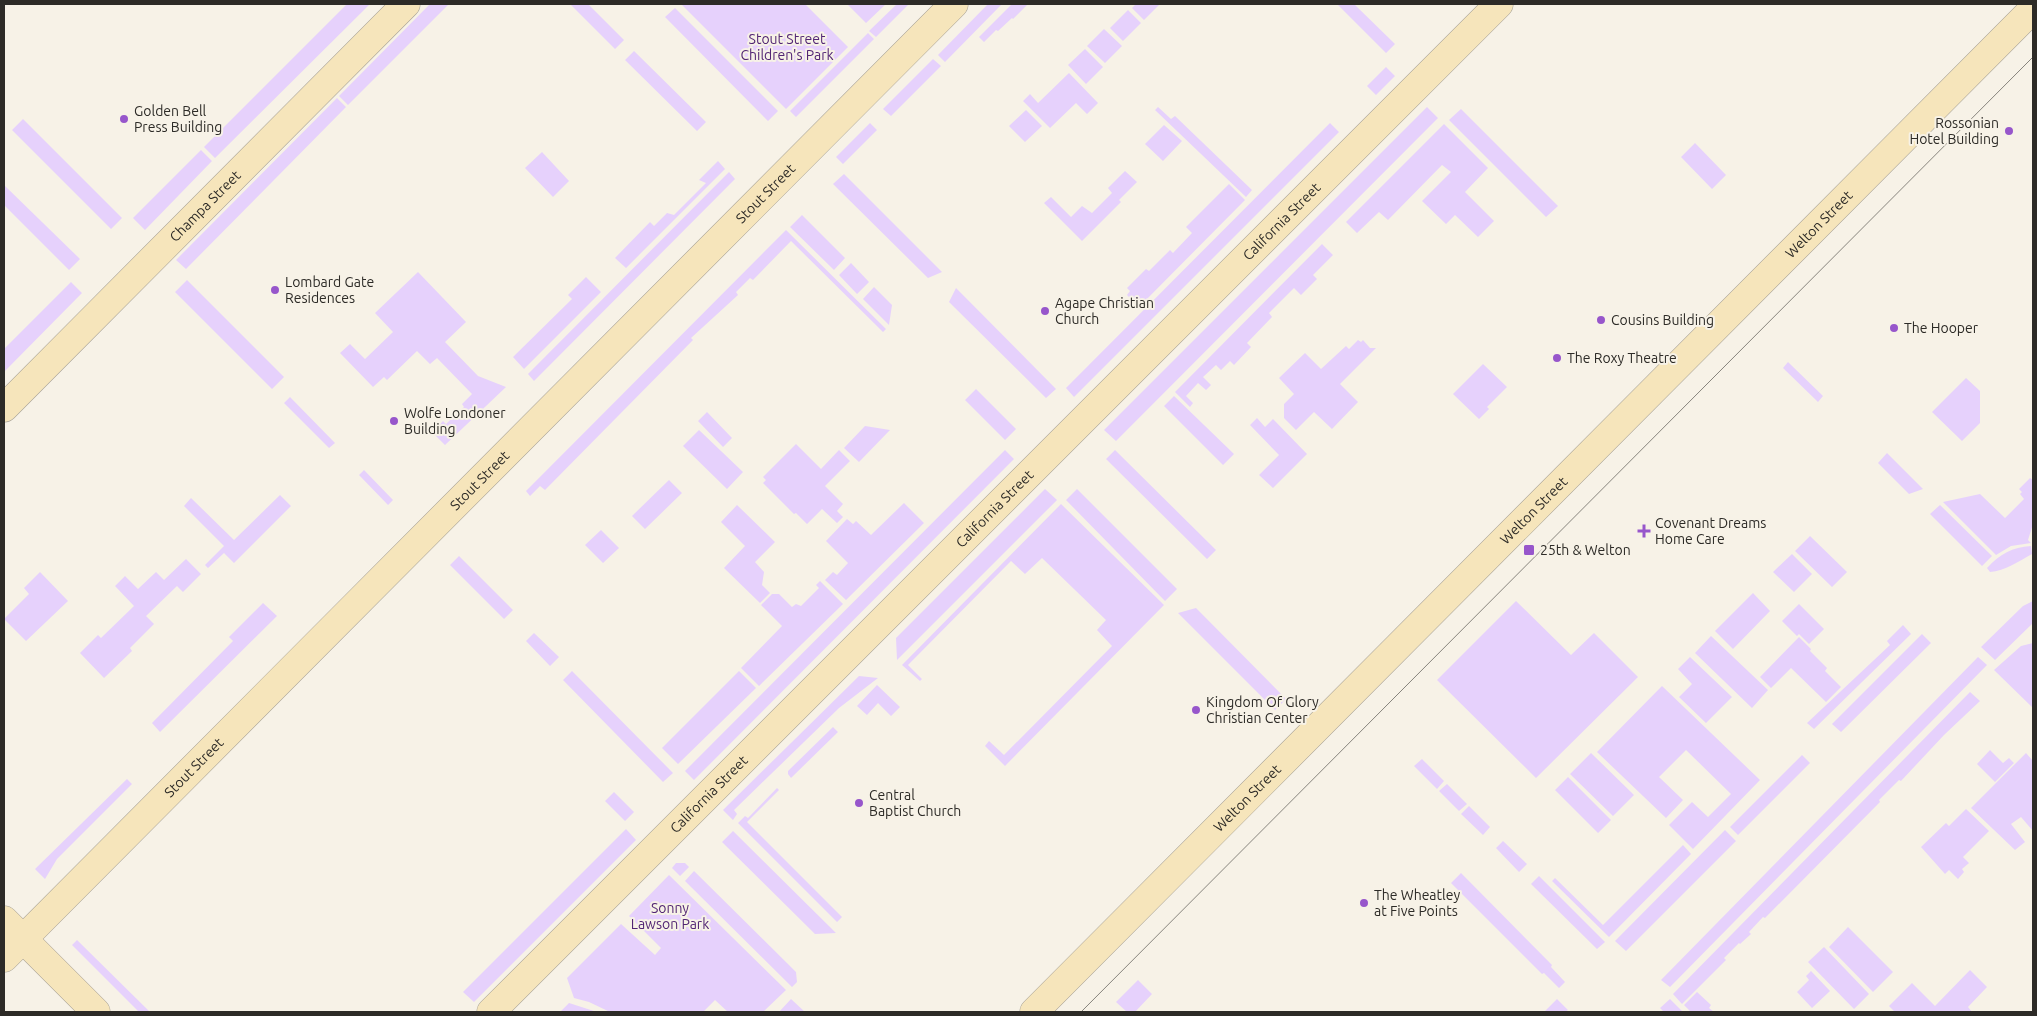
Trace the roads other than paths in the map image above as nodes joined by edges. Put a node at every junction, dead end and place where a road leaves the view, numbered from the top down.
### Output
1 (406, 4) edge
2 (954, 4) edge
3 (1499, 4) edge
4 (2033, 9) edge
5 (4, 408) edge
6 (10, 939) edge
7 (96, 1012) edge
8 (490, 1012) edge
9 (1034, 1012) edge

1 - 5 street, Champa Street
2 - 6 street, Stout Street
3 - 8 street, California Street
4 - 9 street, Welton Street
6 - 7 street

